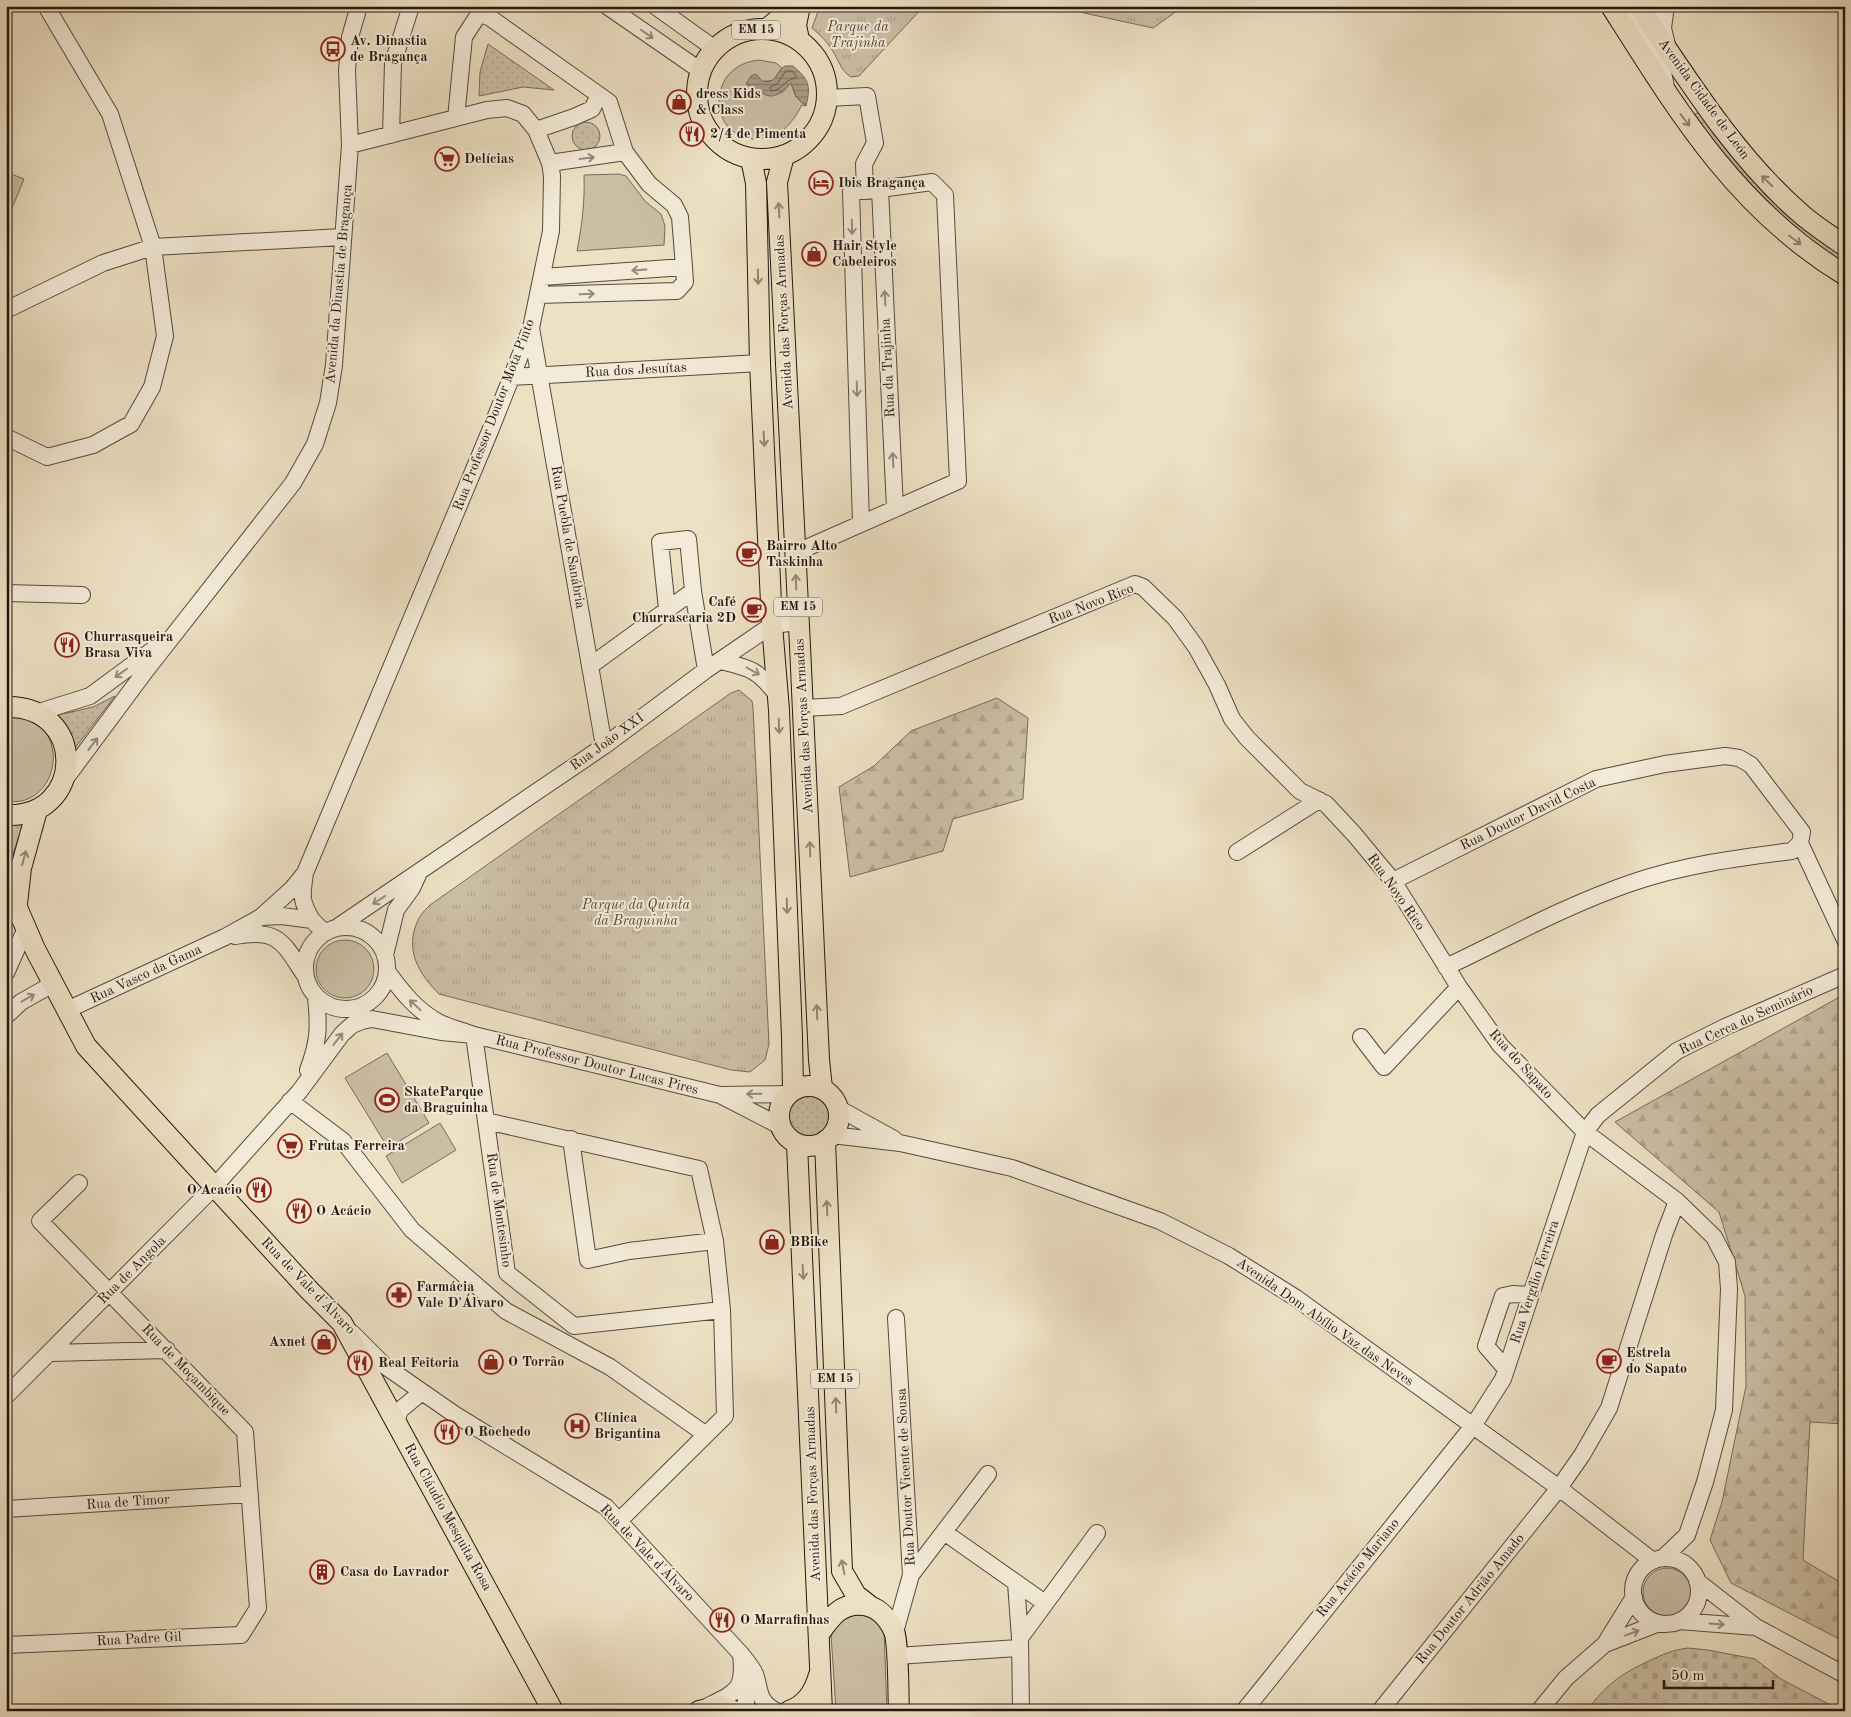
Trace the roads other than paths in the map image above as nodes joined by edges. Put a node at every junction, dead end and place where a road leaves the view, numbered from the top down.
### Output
1 (46, 6) edge
2 (359, 6) edge
3 (411, 6) edge
4 (607, 6) edge
5 (655, 6) edge
6 (786, 6) edge
7 (800, 6) edge
8 (1611, 6) edge
9 (1623, 6) edge
10 (1666, 6) edge
11 (1648, 8) edge
12 (767, 29) junction
13 (799, 40) junction
14 (715, 49) junction
15 (1669, 52) junction
16 (701, 71) junction
17 (599, 95) junction
18 (1668, 95) junction
19 (828, 98) junction
20 (456, 118) junction
21 (536, 130) junction
22 (391, 135) junction
23 (350, 145) junction
24 (625, 152) junction
25 (784, 156) junction
26 (751, 159) junction
27 (550, 163) junction
28 (872, 190) junction
29 (343, 237) junction
30 (1845, 246) edge
31 (153, 247) junction
32 (684, 267) junction
33 (1845, 275) edge
34 (542, 277) junction
35 (538, 295) junction
36 (6, 310) edge
37 (531, 328) junction
38 (760, 363) junction
39 (539, 376) junction
40 (511, 377) junction
41 (6, 437) edge
42 (895, 509) junction
43 (861, 524) junction
44 (795, 553) junction
45 (694, 591) junction
46 (6, 593) edge
47 (82, 595) dead end
48 (667, 609) junction
49 (798, 622) junction
50 (772, 625) junction
51 (174, 634) junction
52 (720, 661) junction
53 (590, 666) junction
54 (706, 670) junction
55 (778, 696) junction
56 (804, 705) junction
57 (6, 707) edge
58 (39, 712) junction
59 (604, 746) junction
60 (63, 782) junction
61 (1319, 800) junction
62 (37, 810) junction
63 (6, 815) edge
64 (1800, 843) junction
65 (1237, 852) dead end
66 (420, 872) junction
67 (305, 873) junction
68 (1392, 881) junction
69 (6, 882) edge
70 (292, 890) junction
71 (17, 906) junction
72 (282, 916) junction
73 (261, 917) junction
74 (312, 920) junction
75 (26, 928) junction
76 (331, 931) junction
77 (225, 937) junction
78 (1845, 940) edge
79 (286, 947) junction
80 (385, 954) junction
81 (1446, 967) junction
82 (387, 971) junction
83 (6, 973) edge
84 (1845, 975) edge
85 (306, 978) junction
86 (54, 984) junction
87 (1458, 986) junction
88 (316, 997) junction
89 (67, 1010) junction
90 (346, 1010) junction
91 (6, 1016) edge
92 (372, 1019) junction
93 (474, 1035) junction
94 (1361, 1037) dead end
95 (822, 1088) junction
96 (790, 1092) junction
97 (720, 1095) junction
98 (294, 1097) junction
99 (838, 1108) junction
100 (486, 1121) junction
101 (780, 1126) junction
102 (1585, 1132) junction
103 (828, 1138) junction
104 (571, 1139) junction
105 (900, 1143) junction
106 (797, 1144) junction
107 (79, 1183) dead end
108 (214, 1187) junction
109 (1677, 1201) junction
110 (715, 1241) junction
111 (110, 1292) junction
112 (1531, 1295) junction
113 (722, 1310) junction
114 (896, 1318) dead end
115 (342, 1323) junction
116 (167, 1350) junction
117 (50, 1352) junction
118 (1506, 1369) junction
119 (422, 1392) junction
120 (6, 1396) edge
121 (396, 1422) junction
122 (1473, 1426) junction
123 (705, 1434) junction
124 (988, 1474) dead end
125 (1559, 1488) junction
126 (250, 1494) junction
127 (6, 1510) edge
128 (619, 1521) junction
129 (944, 1532) junction
130 (1098, 1533) dead end
131 (1687, 1536) junction
132 (1626, 1541) junction
133 (1658, 1560) junction
134 (911, 1575) junction
135 (1696, 1577) junction
136 (1016, 1583) junction
137 (1634, 1590) junction
138 (1045, 1604) junction
139 (870, 1606) junction
140 (258, 1608) joint
141 (1679, 1621) junction
142 (1659, 1623) junction
143 (1756, 1627) junction
144 (895, 1632) junction
145 (819, 1634) junction
146 (1019, 1643) junction
147 (1605, 1644) junction
148 (6, 1645) edge
149 (741, 1654) junction
150 (896, 1656) junction
151 (743, 1674) junction
152 (820, 1674) junction
153 (1845, 1676) edge
154 (700, 1710) edge
155 (553, 1711) edge
156 (734, 1711) edge
157 (747, 1711) edge
158 (776, 1711) edge
159 (789, 1711) edge
160 (822, 1711) edge
161 (899, 1711) edge
162 (1021, 1711) edge
163 (1244, 1711) edge
164 (1380, 1711) edge
165 (1539, 1711) edge

1 - 31 street
2 - 23 street, Avenida da Dinastia de Bragança
3 - 22 street
4 -> 16 street
5 - 14 street
6 - 12 main road, EM 15
7 - 13 main road, EM 15
8 - 18 main road, Avenida Cidade de León
9 - 11 street
10 - 15 street
11 - 15 main road, Avenida Cidade de León
11 - 18 street
12 - 13 main road, EM 15
12 - 14 main road, EM 15
13 - 19 main road, EM 15
14 - 16 main road, EM 15
30 -> 15 main road, Avenida Cidade de León
16 - 26 main road, EM 15
17 - 20 street
17 - 21 street
17 - 24 street
18 -> 33 main road, Avenida Cidade de León
19 - 25 main road, EM 15
19 - 28 street, Rua da Trajinha
20 - 21 street, Rua Professor Doutor Mota Pinto
20 - 22 street, Rua Professor Doutor Mota Pinto
21 - 27 street, Rua Professor Doutor Mota Pinto
22 - 23 street, Rua Professor Doutor Mota Pinto
23 - 29 street, Avenida da Dinastia de Bragança
27 -> 24 street
24 - 32 street
25 - 26 main road, EM 15
44 -> 25 main road, Avenida das Forças Armadas / EM 15
26 -> 38 main road, Avenida das Forças Armadas / EM 15
27 - 34 street, Rua Professor Doutor Mota Pinto
42 -> 28 street, Rua da Trajinha
28 - 42 street
28 -> 43 street
29 - 31 street
29 - 51 street, Avenida da Dinastia de Bragança
31 - 36 street
31 - 41 street
32 -> 34 street
35 -> 32 street
34 - 35 street, Rua Professor Doutor Mota Pinto
35 - 37 street, Rua Professor Doutor Mota Pinto
37 - 39 street, Rua Puebla de Sanábria
37 - 40 street, Rua Professor Doutor Mota Pinto
38 - 39 street, Rua dos Jesuítas
38 -> 50 main road, Avenida das Forças Armadas / EM 15
39 - 40 street, Rua dos Jesuítas
39 - 53 street, Rua Puebla de Sanábria
40 - 67 street, Rua Professor Doutor Mota Pinto
42 - 43 street
43 - 44 street
49 -> 44 main road, Avenida das Forças Armadas / EM 15
45 - 48 street
45 - 48 street
45 - 54 street
46 - 47 street
48 - 53 street
49 - 50 street, Rua João XXI
49 - 56 main road, Avenida das Forças Armadas / EM 15
50 - 52 street, Rua João XXI
50 - 55 main road, Avenida das Forças Armadas / EM 15
50 - 56 main road
51 -> 58 street
60 -> 51 street
52 - 54 street, Rua João XXI
52 -> 55 street
53 - 59 street, Rua Puebla de Sanábria
54 - 59 street, Rua João XXI
55 -> 96 main road, Avenida das Forças Armadas / EM 15
56 - 61 street, Rua Novo Rico
95 -> 56 main road, Avenida das Forças Armadas / EM 15
57 - 58 main road
58 - 60 main road
59 - 66 street, Rua João XXI
60 - 62 main road
61 - 65 street
61 - 68 street, Rua Novo Rico
62 - 63 main road
71 -> 62 main road
64 - 68 street, Rua Doutor David Costa
64 - 78 street, Rua Doutor David Costa
64 - 81 street
66 -> 76 street, Rua João XXI
66 - 80 street, Rua João XXI
67 - 70 street, Rua Professor Doutor Mota Pinto
67 - 74 street, Rua Professor Doutor Mota Pinto
68 - 81 street, Rua Novo Rico
69 - 71 main road, Rua de Vale d'Álvaro
70 - 72 street, Rua Professor Doutor Mota Pinto
70 - 73 street, Rua Professor Doutor Mota Pinto
71 - 75 main road, Rua de Vale d'Álvaro
72 - 73 street, Rua Vasco da Gama
72 - 74 street, Rua Vasco da Gama
72 - 79 street, Rua Professor Doutor Mota Pinto
73 - 77 street, Rua Vasco da Gama
74 - 76 street
75 - 83 street
75 - 86 main road, Rua de Vale d'Álvaro
76 - 80 street
76 - 85 street
77 - 79 street, Rua Vasco da Gama
77 - 89 street, Rua Vasco da Gama
79 - 85 street, Rua Vasco da Gama
80 - 82 street
81 - 87 street, Rua do Sapato
82 - 90 street
93 -> 82 street, Rua Professor Doutor Lucas Pires
84 - 102 street, Rua Cerca do Seminário
85 - 88 street
86 - 89 main road, Rua de Vale d'Álvaro
91 -> 86 street
87 - 94 street
87 - 102 street, Rua do Sapato
88 - 90 street
88 - 98 street
89 - 108 main road, Rua de Vale d'Álvaro
90 - 92 street, Rua Professor Doutor Lucas Pires
92 - 93 street, Rua Professor Doutor Lucas Pires
98 -> 92 street
93 - 97 street, Rua Professor Doutor Lucas Pires
93 - 100 street, Rua de Montesinho
95 - 96 main road
95 - 99 main road
96 -> 97 street, Rua Professor Doutor Lucas Pires
96 - 101 main road, Avenida das Forças Armadas / EM 15
97 - 101 street, Rua Professor Doutor Lucas Pires
98 - 108 street
98 - 123 street
99 - 103 main road, Avenida das Forças Armadas / EM 15
99 - 105 street
100 - 104 street
100 - 113 street, Rua de Montesinho
101 - 106 main road
102 - 109 street, Rua do Sapato
102 - 112 street, Rua Vergílio Ferreira
103 - 105 street
103 - 106 main road
139 -> 103 main road, Avenida das Forças Armadas / EM 15
104 - 110 street
104 - 110 street
105 - 122 street, Avenida Dom Abílio Vaz das Neves
106 -> 145 main road, Avenida das Forças Armadas / EM 15
107 - 111 street, Rua de Moçambique
108 - 111 street, Rua de Angola
108 - 115 main road, Rua de Vale d'Álvaro
109 - 125 street, Rua Doutor Adrião Amado
109 - 131 street, Rua do Sapato
110 - 113 street
111 - 116 street, Rua de Moçambique
111 - 117 street, Rua de Angola
112 - 118 street, Rua Vergílio Ferreira
112 - 118 street
113 - 123 street
114 - 134 street, Rua Doutor Vicente de Sousa
115 - 119 street, Rua de Vale d'Álvaro
115 - 121 main road, Rua Cláudio Mesquita Rosa
116 - 117 street
116 - 126 street, Rua de Moçambique
117 - 120 street, Rua de Angola
118 - 122 street, Rua Vergílio Ferreira
119 - 121 street
119 - 128 street, Rua de Vale d'Álvaro
121 - 155 main road, Rua Cláudio Mesquita Rosa
122 - 125 street, Avenida Dom Abílio Vaz das Neves
122 - 163 street, Rua Acácio Mariano
123 - 128 street
124 - 129 street
125 - 132 street, Avenida Dom Abílio Vaz das Neves
125 - 164 street, Rua Doutor Adrião Amado
126 - 127 street, Rua de Timor
126 - 140 street, Rua de Moçambique
128 - 149 street, Rua de Vale d'Álvaro
129 - 134 street
129 - 136 street
130 - 138 street
131 - 133 street
131 - 135 street
132 - 133 street, Avenida Dom Abílio Vaz das Neves
132 - 137 street
133 - 135 street
133 - 137 street
134 - 144 street, Rua Doutor Vicente de Sousa
135 - 141 street
135 - 143 street
136 - 138 street
136 - 146 street
137 - 142 street
137 - 147 street
138 - 146 street
139 - 144 main road, Avenida das Forças Armadas / EM 15
139 - 145 main road
140 - 148 street, Rua Padre Gil
141 - 142 street
141 -> 143 street
147 -> 142 street
143 - 153 street
144 - 150 main road
145 - 152 main road, Avenida das Forças Armadas / EM 15
146 - 150 street
146 - 162 street
147 - 165 street
149 - 151 street
149 - 158 street, Rua de Vale d'Álvaro
150 - 161 main road
151 - 154 street
151 - 157 street
152 - 159 main road
152 - 160 main road, Avenida das Forças Armadas / EM 15
154 - 156 main road

